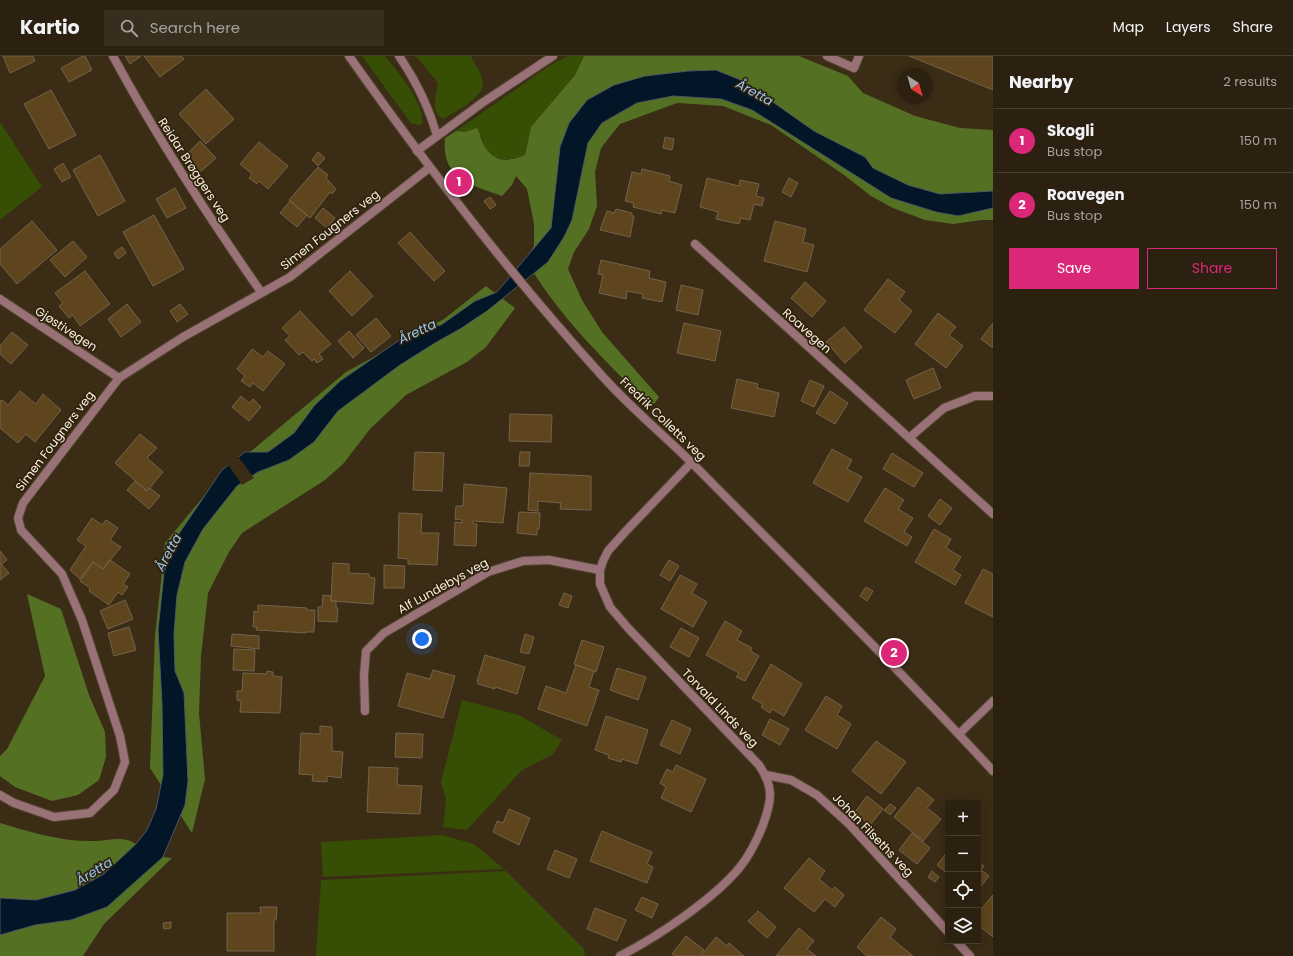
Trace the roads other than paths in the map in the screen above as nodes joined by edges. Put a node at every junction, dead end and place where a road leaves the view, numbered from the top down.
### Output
1 (113, 56) edge
2 (349, 56) edge
3 (399, 56) edge
4 (553, 56) edge
5 (827, 56) edge
6 (859, 56) edge
7 (437, 136) junction
8 (417, 151) junction
9 (429, 168) junction
10 (695, 244) dead end
11 (262, 292) junction
12 (0, 299) edge
13 (119, 378) junction
14 (993, 396) edge
15 (909, 438) junction
16 (691, 463) junction
17 (993, 514) edge
18 (600, 570) junction
19 (993, 701) edge
20 (365, 711) dead end
21 (959, 734) junction
22 (993, 771) edge
23 (766, 775) junction
24 (0, 795) edge
25 (945, 929) edge
26 (959, 944) edge
27 (620, 956) edge
28 (970, 956) edge

1 - 11 street, Reidar Brøggers veg
2 - 8 street, Fredrik Colletts veg
3 - 7 street
4 - 7 street
5 - 6 street
7 - 8 street
8 - 9 street, Fredrik Colletts veg
9 - 11 street, Simen Fougners veg
9 - 16 street, Fredrik Colletts veg
10 - 15 street, Roavegen
11 - 13 street, Simen Fougners veg
12 - 13 street, Gjøstivegen
13 - 24 street, Simen Fougners veg
14 - 15 street
15 - 17 street, Roavegen
16 - 18 street, Torvald Linds veg
16 - 21 street, Fredrik Colletts veg
18 - 20 street, Alf Lundebys veg
18 - 23 street, Torvald Linds veg
19 - 21 street
21 - 22 street, Fredrik Colletts veg
23 - 25 street, Johan Filseths veg
23 - 27 street, Torvald Linds veg
26 - 28 street

